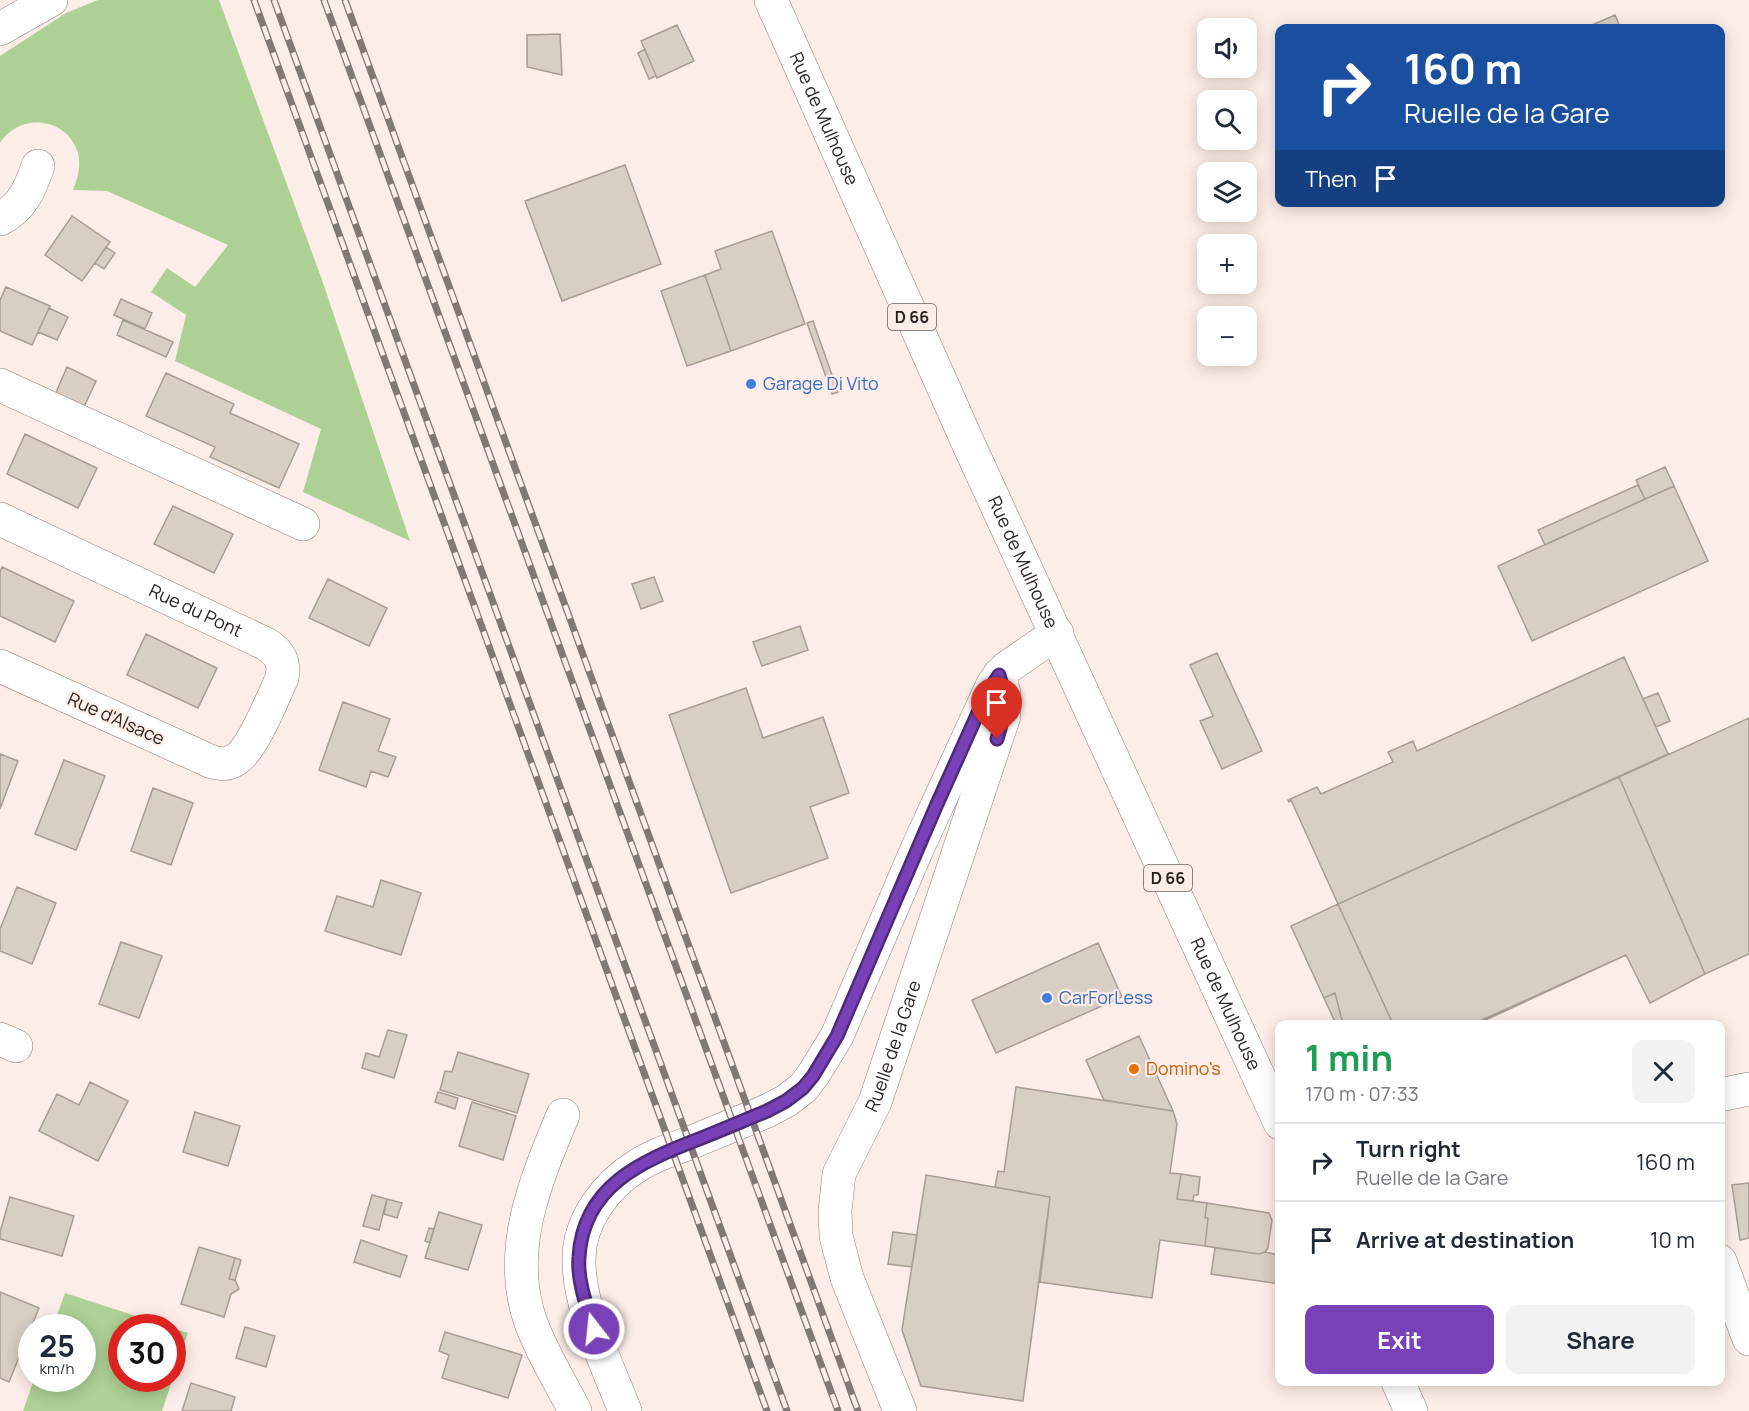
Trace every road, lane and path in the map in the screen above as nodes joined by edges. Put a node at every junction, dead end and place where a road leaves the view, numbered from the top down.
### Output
1 (51, 0) edge
2 (771, 0) edge
3 (0, 29) edge
4 (38, 166) dead end
5 (0, 219) edge
6 (0, 385) edge
7 (0, 519) edge
8 (303, 524) dead end
9 (1057, 633) junction
10 (0, 666) edge
11 (999, 675) junction
12 (234, 761) joint
13 (1749, 1089) edge
14 (1725, 1094) edge
15 (1275, 1112) edge
16 (563, 1115) dead end
17 (1725, 1274) edge
18 (1749, 1339) edge
19 (1400, 1386) edge
20 (575, 1411) edge
21 (625, 1411) edge
22 (900, 1411) edge
23 (1411, 1411) edge

1 - 3 street
2 - 9 street, Rue de Mulhouse / D 66
4 - 5 street
6 - 8 street
7 - 12 street, Rue du Pont
9 - 11 street
9 - 15 street, Rue de Mulhouse / D 66
10 - 12 street, Rue d'Alsace
11 - 21 street
11 - 22 street, Ruelle de la Gare
13 - 14 street
16 - 20 street
17 - 18 street
19 - 23 street

